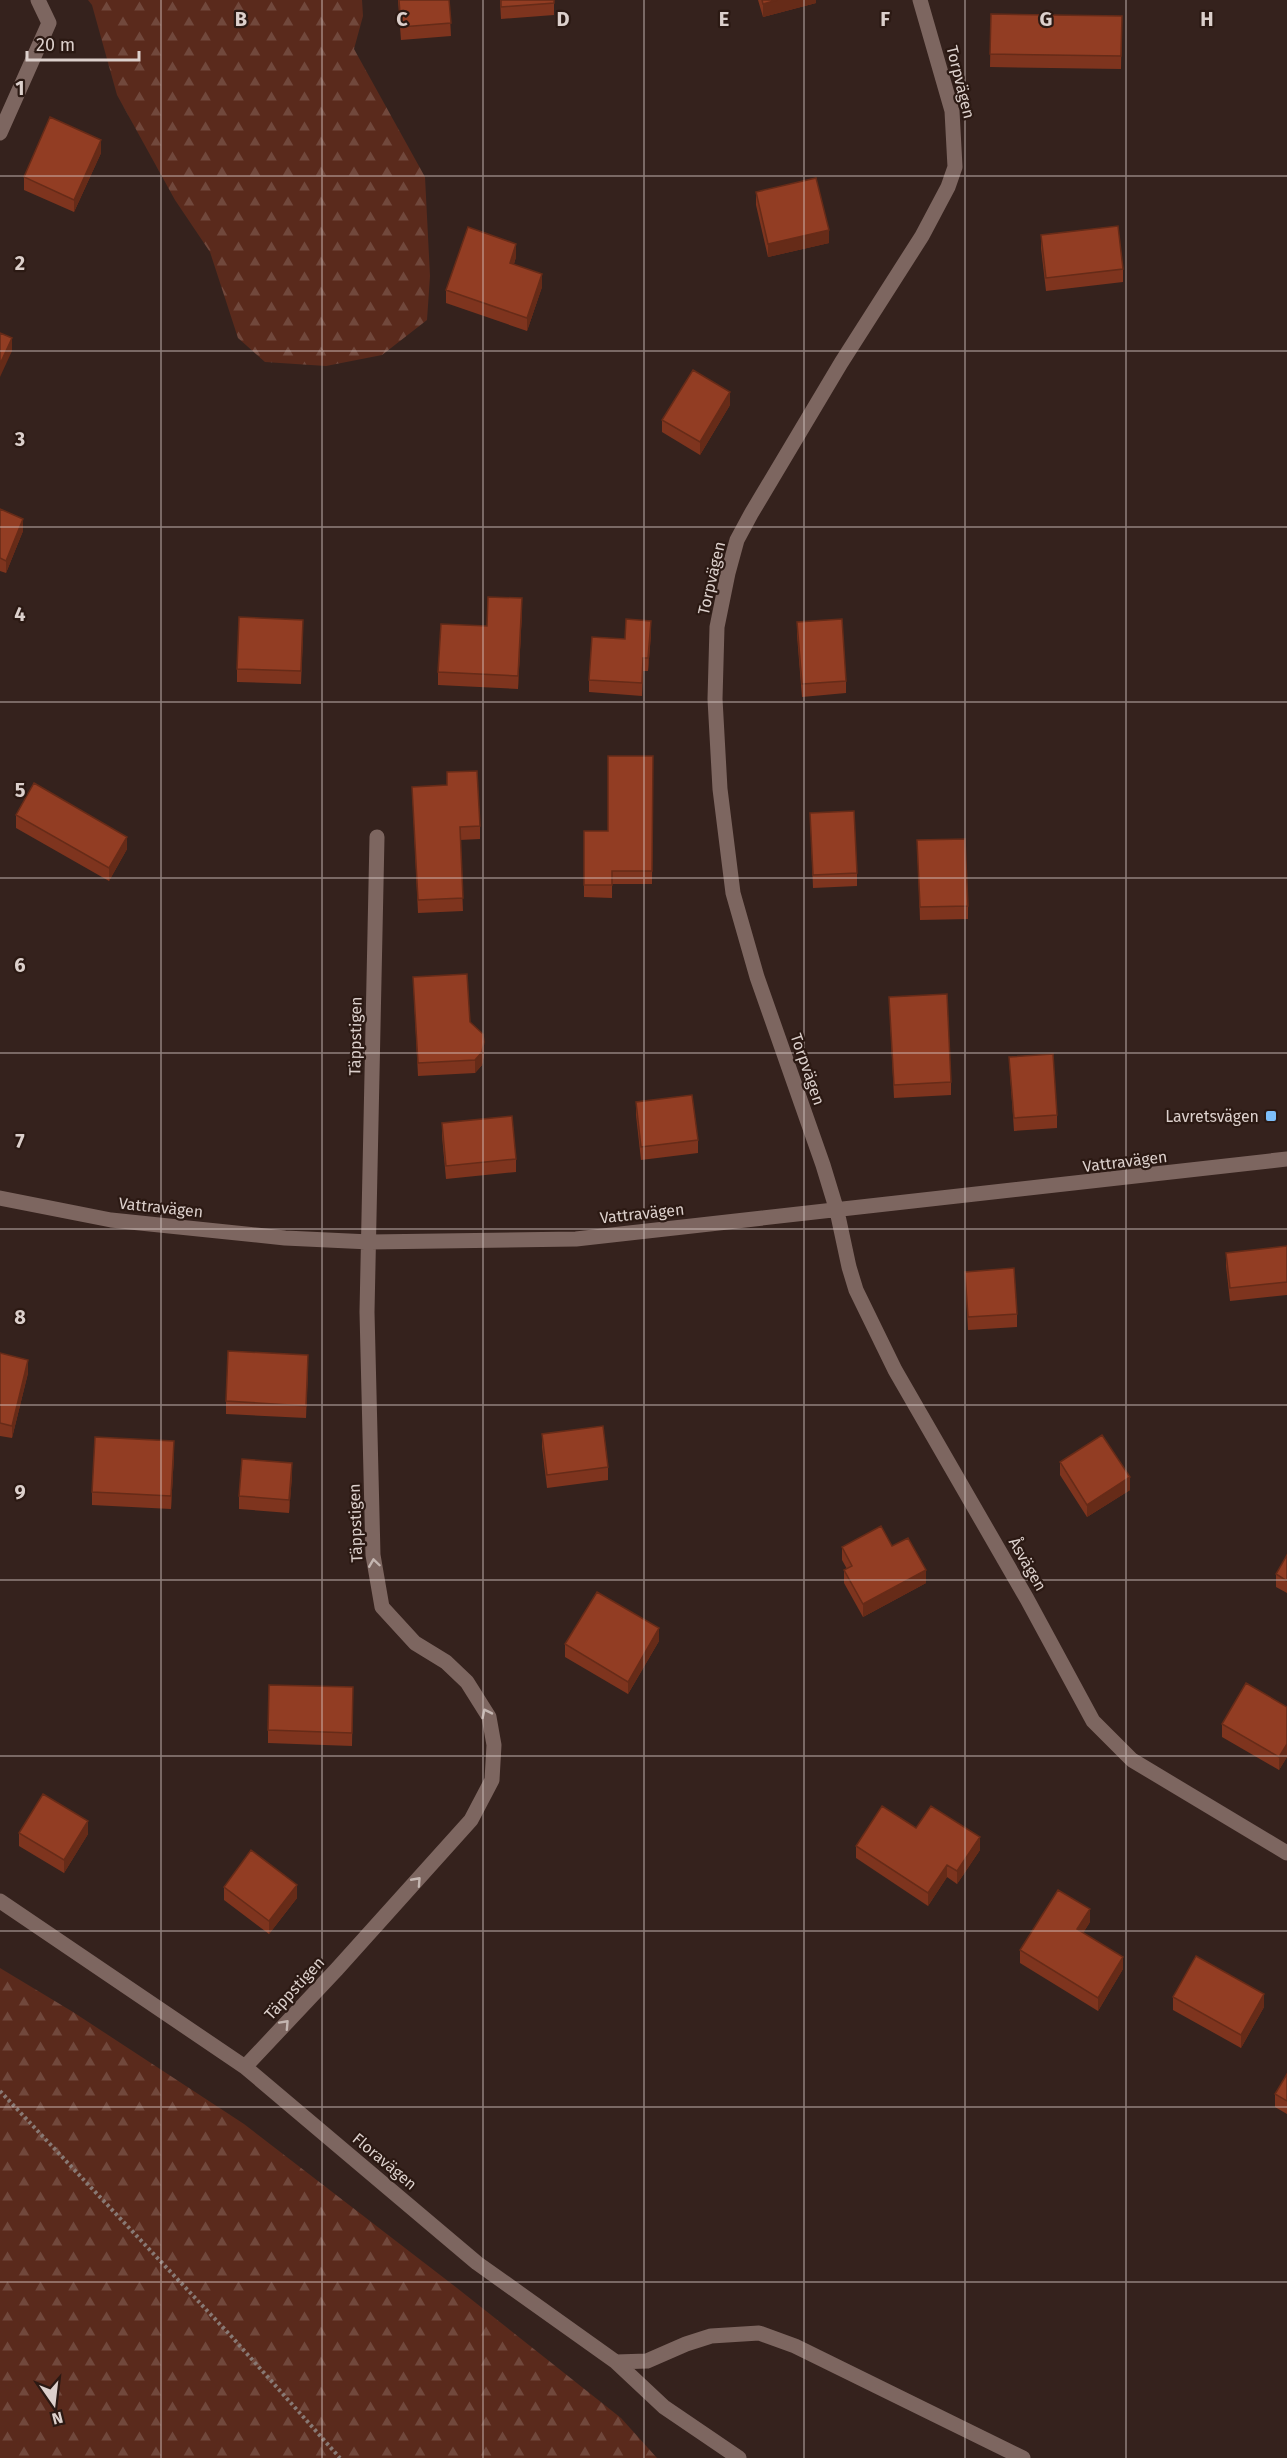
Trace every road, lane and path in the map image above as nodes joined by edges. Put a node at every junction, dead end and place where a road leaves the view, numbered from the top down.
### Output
1 (38, 0) edge
2 (920, 0) edge
3 (0, 133) edge
4 (377, 837) dead end
5 (1287, 1159) edge
6 (0, 1198) edge
7 (837, 1211) junction
8 (370, 1242) junction
9 (1287, 1853) edge
10 (0, 1901) edge
11 (245, 2067) junction
12 (0, 2091) edge
13 (616, 2362) junction
14 (340, 2458) edge
15 (739, 2458) edge
16 (1023, 2458) edge

1 - 3 street
2 - 7 street, Torpvägen
4 - 8 street, Täppstigen
5 - 7 street, Vattravägen
6 - 8 street, Vattravägen
7 - 8 street, Vattravägen
7 - 9 street, Åsvägen
11 -> 8 street, Täppstigen
10 - 11 street, Floravägen
11 - 13 street, Floravägen
12 - 14 path
13 - 15 street, Floravägen
13 - 16 street

